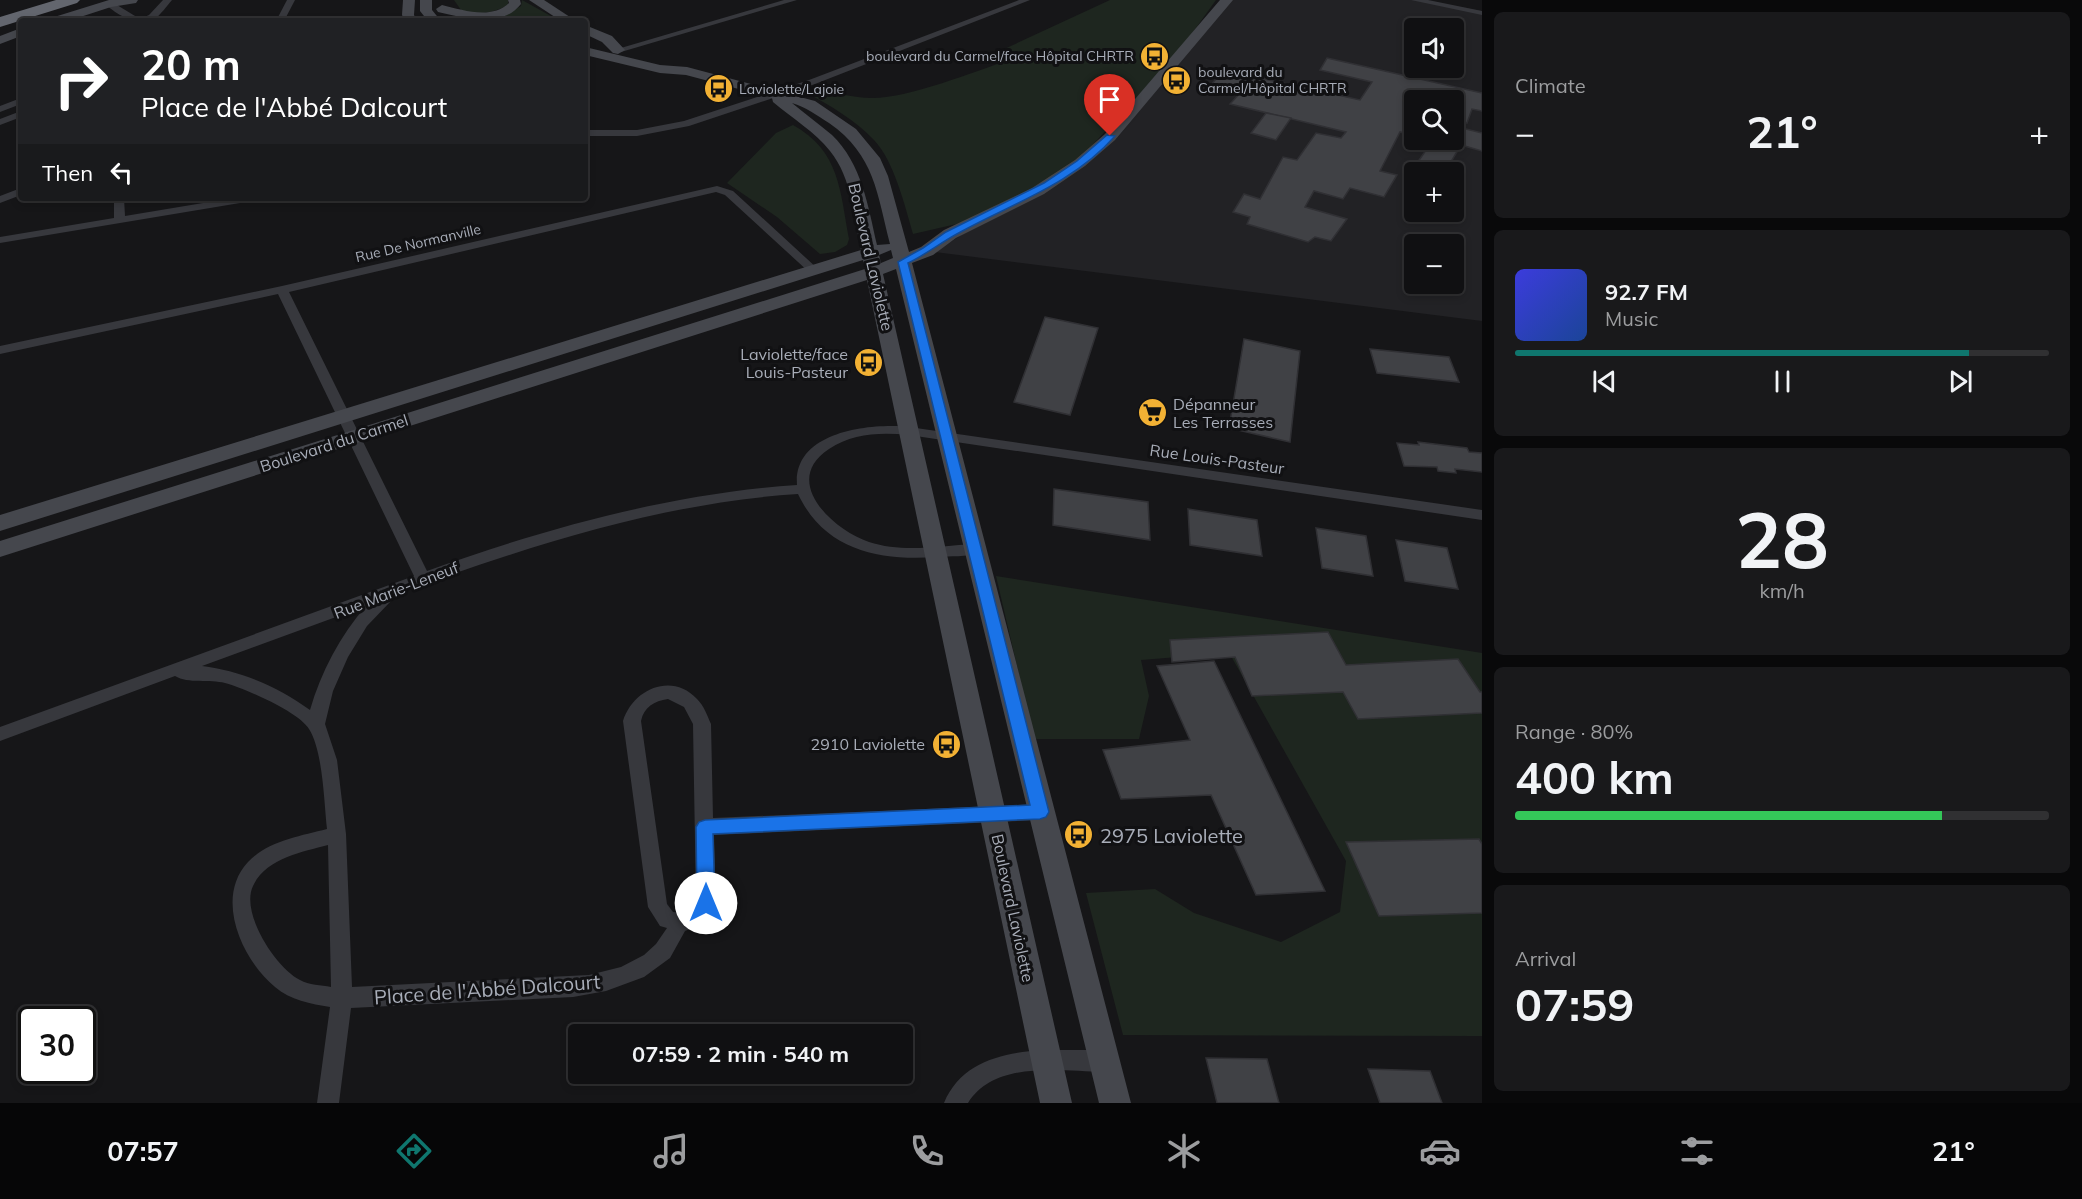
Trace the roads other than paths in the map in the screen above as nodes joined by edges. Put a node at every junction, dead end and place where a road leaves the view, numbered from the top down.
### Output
1 (25, 0) edge
2 (72, 0) edge
3 (132, 0) edge
4 (168, 0) edge
5 (291, 0) edge
6 (409, 0) edge
7 (426, 0) edge
8 (514, 0) edge
9 (535, 0) edge
10 (793, 0) edge
11 (1227, 0) edge
12 (1415, 0) edge
13 (1020, 1) edge
14 (112, 2) edge
15 (442, 4) edge
16 (40, 5) edge
17 (0, 7) edge
18 (0, 13) edge
19 (1482, 13) edge
20 (64, 18) edge
21 (136, 18) edge
22 (149, 18) edge
23 (282, 18) edge
24 (410, 18) edge
25 (432, 18) edge
26 (453, 18) edge
27 (565, 18) edge
28 (0, 23) edge
29 (588, 30) edge
30 (18, 33) edge
31 (0, 40) edge
32 (588, 44) edge
33 (588, 51) edge
34 (621, 55) junction
35 (588, 59) edge
36 (772, 94) junction
37 (18, 102) edge
38 (0, 109) edge
39 (18, 115) edge
40 (0, 122) edge
41 (588, 132) edge
42 (18, 192) edge
43 (0, 200) edge
44 (119, 201) edge
45 (234, 201) edge
46 (120, 220) junction
47 (0, 240) edge
48 (870, 253) junction
49 (900, 253) junction
50 (814, 271) junction
51 (874, 273) junction
52 (282, 290) junction
53 (598, 337) junction
54 (0, 350) edge
55 (612, 356) junction
56 (344, 416) junction
57 (909, 430) junction
58 (354, 437) junction
59 (946, 438) junction
60 (803, 489) junction
61 (52, 507) junction
62 (1482, 515) edge
63 (0, 523) edge
64 (57, 531) junction
65 (0, 549) edge
66 (974, 549) junction
67 (936, 551) junction
68 (423, 579) junction
69 (397, 589) junction
70 (167, 674) junction
71 (316, 724) junction
72 (0, 734) edge
73 (1040, 812) junction
74 (993, 814) junction
75 (705, 827) junction
76 (337, 834) junction
77 (679, 922) junction
78 (342, 998) junction
79 (1104, 1061) junction
80 (1047, 1062) junction
81 (328, 1103) edge
82 (955, 1103) edge
83 (1056, 1103) edge
84 (1115, 1103) edge

1 - 17 highway
2 - 16 highway
3 - 14 street
4 - 22 street
5 - 23 street
6 - 24 street
7 - 25 street
8 - 15 street
9 - 27 street
10 - 34 street
11 - 49 street, Boulevard du Carmel
12 - 19 street
13 - 36 street
14 - 20 street
14 - 21 street
15 - 26 street
16 - 18 highway
16 - 28 highway
29 - 34 street
30 - 31 street
32 - 34 street
33 - 34 street
34 - 35 street
34 - 36 street
36 - 41 street
36 - 48 street, Boulevard Laviolette
36 - 49 street, Boulevard Laviolette
37 - 38 street
39 - 40 street
42 - 43 street
44 - 46 street
45 - 46 street
46 - 47 street
48 - 49 street, Boulevard du Carmel
48 - 50 street, Boulevard du Carmel
48 - 51 street, Boulevard Laviolette
49 - 51 street, Boulevard du Carmel
49 - 59 street, Boulevard Laviolette
50 - 52 street, Rue De Normanville
50 - 53 street, Boulevard du Carmel
51 - 55 street, Boulevard du Carmel
51 - 57 street, Boulevard Laviolette
52 - 54 street, Rue De Normanville
52 - 56 street
53 - 55 street
53 - 56 street, Boulevard du Carmel
55 - 58 street, Boulevard du Carmel
56 - 58 street
56 - 61 street, Boulevard du Carmel
57 - 59 street, Rue Louis-Pasteur
57 - 60 street
57 - 67 street, Boulevard Laviolette
58 - 64 street, Boulevard du Carmel
58 - 68 street
59 - 62 street, Rue Louis-Pasteur
59 - 66 street, Boulevard Laviolette
60 - 67 street
60 - 68 street, Rue Marie-Leneuf
61 - 63 street, Boulevard du Carmel
61 - 64 street
64 - 65 street, Boulevard du Carmel
66 - 67 street
66 - 73 street, Boulevard Laviolette
67 - 74 street, Boulevard Laviolette
68 - 69 street, Rue Marie-Leneuf
69 - 70 street, Rue Marie-Leneuf
69 - 71 street
70 - 71 street
70 - 72 street, Rue Marie-Leneuf
71 - 76 street
73 - 74 street
73 - 79 street, Boulevard Laviolette
74 - 75 street
74 - 80 street, Boulevard Laviolette
75 - 77 street
75 - 77 street
76 - 78 street
76 - 78 street, Place de l'Abbé Dalcourt
77 - 78 street, Place de l'Abbé Dalcourt
78 - 81 street
79 - 80 street
79 - 84 street, Boulevard Laviolette
80 - 82 street
80 - 83 street, Boulevard Laviolette

